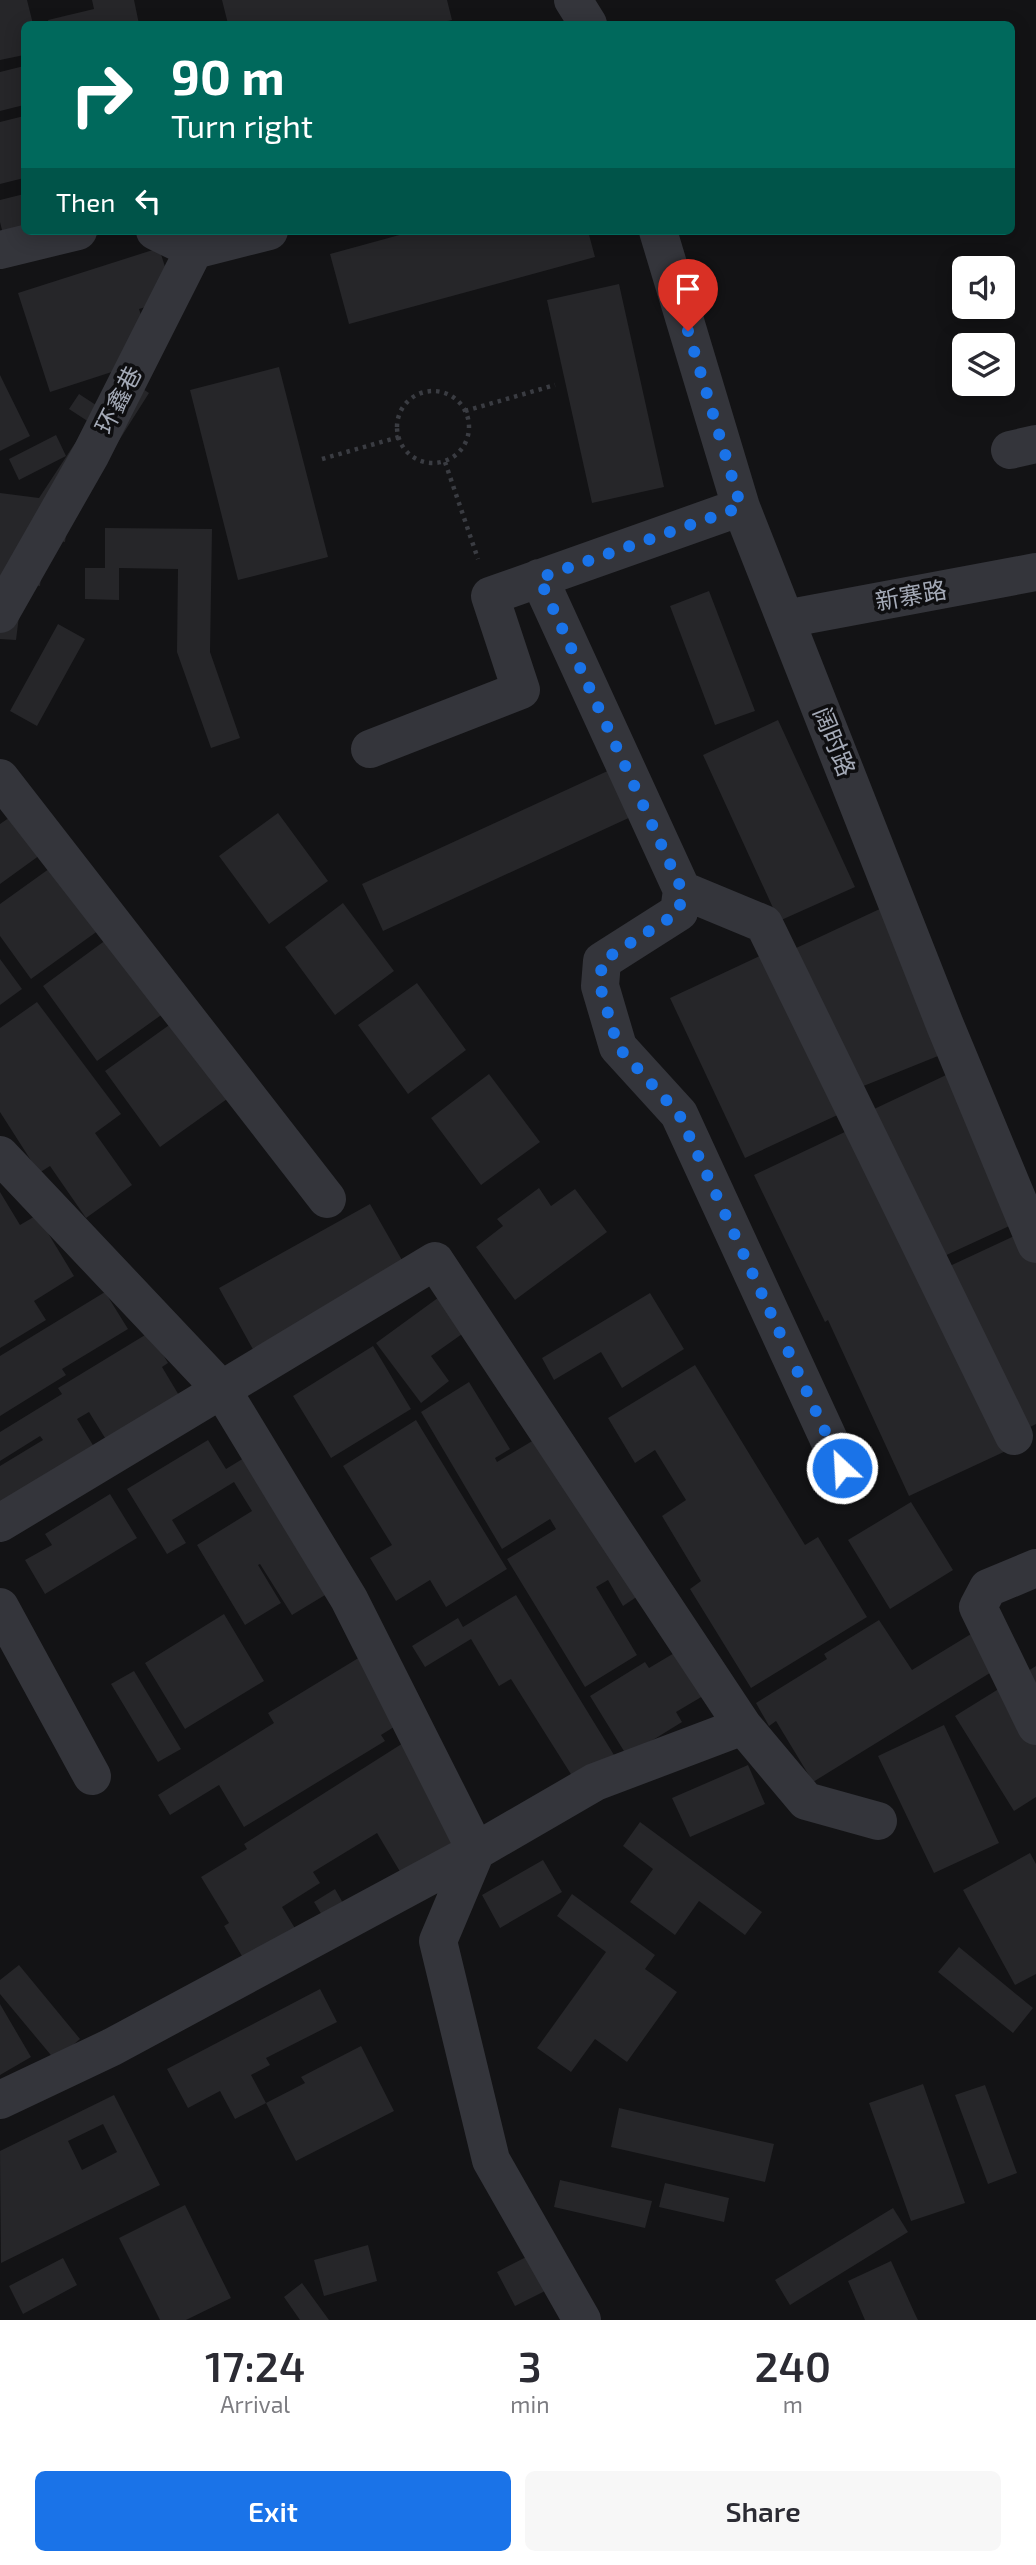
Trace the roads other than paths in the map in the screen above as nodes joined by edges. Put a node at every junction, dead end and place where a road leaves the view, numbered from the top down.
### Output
1 (573, 0) edge
2 (586, 21) edge
3 (62, 235) edge
4 (163, 235) edge
5 (253, 235) edge
6 (659, 235) edge
7 (0, 250) edge
8 (194, 250) junction
9 (741, 507) junction
10 (1036, 572) edge
11 (539, 578) junction
12 (0, 614) edge
13 (785, 619) junction
14 (370, 749) dead end
15 (0, 778) edge
16 (682, 890) junction
17 (0, 1155) edge
18 (327, 1199) dead end
19 (1036, 1244) edge
20 (222, 1390) junction
21 (1014, 1436) dead end
22 (842, 1468) dead end
23 (0, 1522) edge
24 (1036, 1568) edge
25 (0, 1606) edge
26 (743, 1726) junction
27 (1036, 1726) edge
28 (92, 1776) dead end
29 (878, 1821) dead end
30 (476, 1851) junction
31 (0, 2100) edge
32 (582, 2320) edge

1 - 2 street
3 - 7 street
4 - 8 street
5 - 8 street
6 - 9 street, 阔时路
8 - 12 street, 环鑫巷
9 - 11 street
9 - 13 street, 阔时路
10 - 13 street, 新寨路
11 - 14 street
11 - 16 street
13 - 19 street, 阔时路
15 - 18 street
16 - 21 street
16 - 22 street
17 - 20 street
20 - 23 street
20 - 26 street
20 - 30 street
24 - 27 street
25 - 28 street
26 - 29 street
26 - 30 street
30 - 31 street
30 - 32 street

